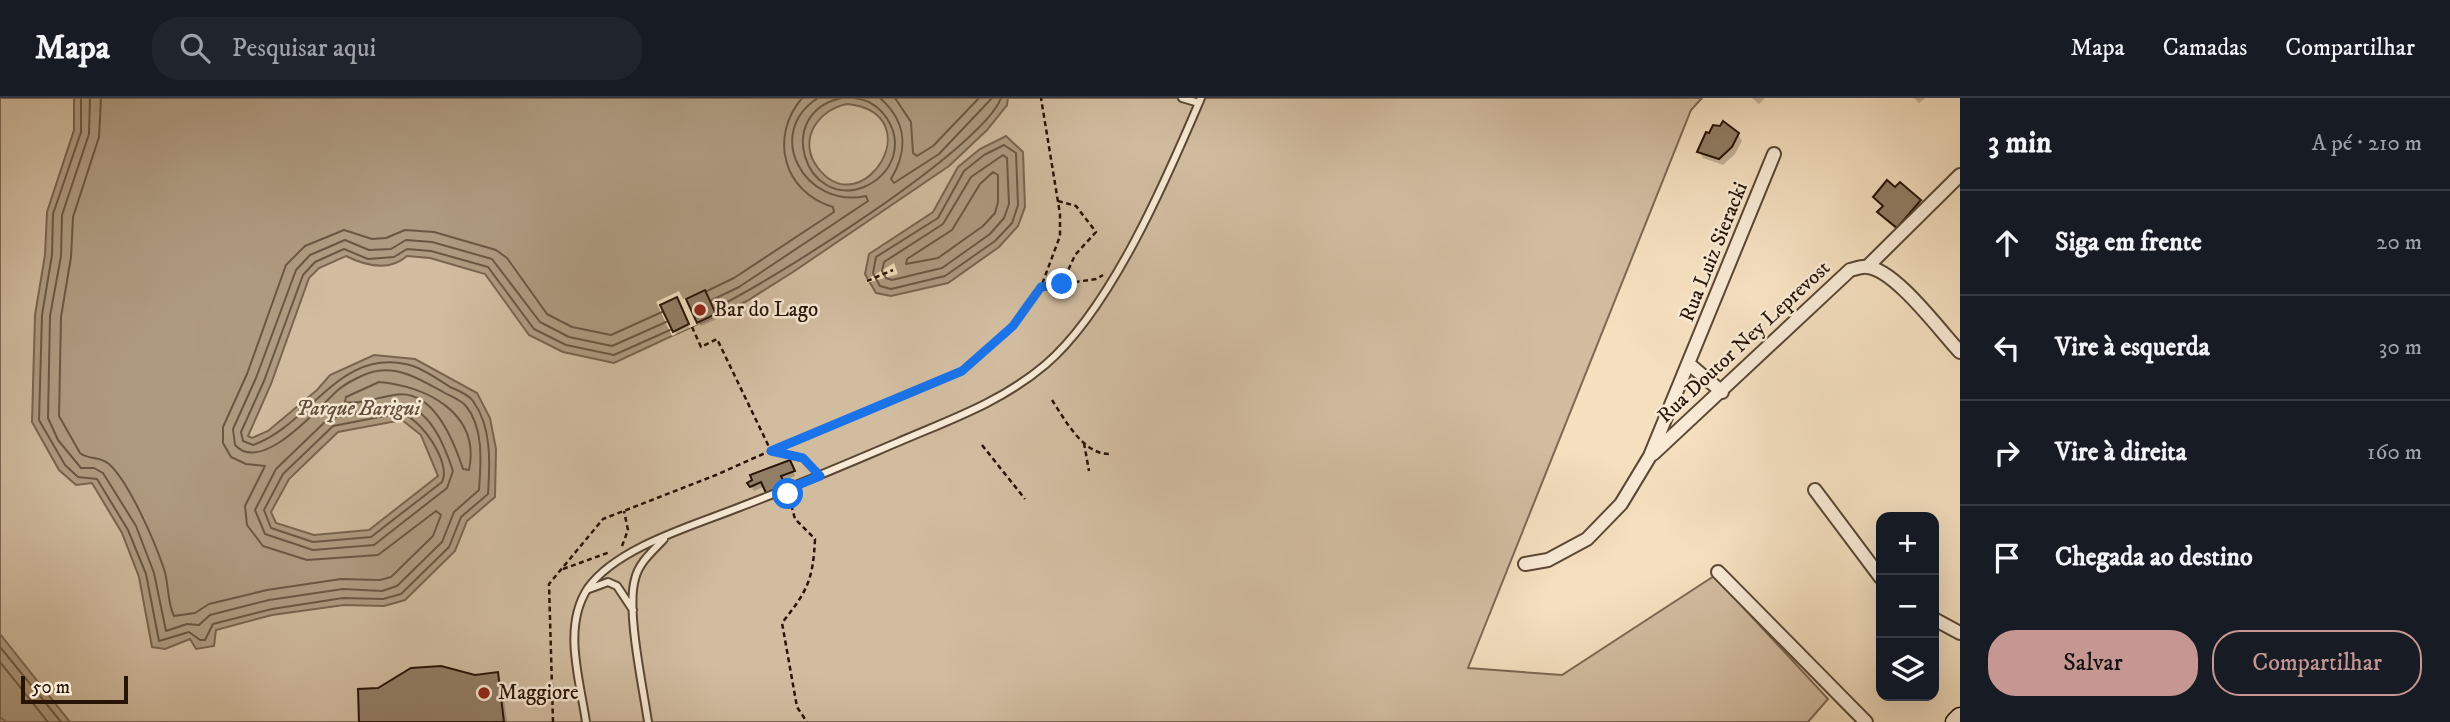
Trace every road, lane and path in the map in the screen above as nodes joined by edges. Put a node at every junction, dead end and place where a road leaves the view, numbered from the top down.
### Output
1 (1041, 98) edge
2 (1182, 98) edge
3 (1200, 101) edge
4 (1774, 154) dead end
5 (1960, 175) edge
6 (1058, 201) junction
7 (1123, 263) junction
8 (1867, 267) junction
9 (893, 270) dead end
10 (867, 281) dead end
11 (1062, 284) junction
12 (1041, 287) junction
13 (692, 327) dead end
14 (1960, 352) edge
15 (1689, 364) junction
16 (1722, 391) junction
17 (1052, 400) dead end
18 (1084, 443) junction
19 (982, 445) dead end
20 (771, 451) junction
21 (1109, 454) dead end
22 (1650, 456) junction
23 (1089, 471) dead end
24 (820, 476) junction
25 (785, 490) junction
26 (1815, 490) dead end
27 (1025, 499) dead end
28 (624, 511) junction
29 (669, 535) junction
30 (1525, 564) dead end
31 (560, 570) junction
32 (1718, 572) dead end
33 (1879, 575) edge
34 (587, 589) junction
35 (634, 612) junction
36 (1939, 622) edge
37 (1960, 633) edge
38 (1960, 717) edge
39 (553, 722) edge
40 (586, 722) edge
41 (648, 722) edge
42 (807, 722) edge
43 (1866, 722) edge
44 (1955, 722) edge

1 - 6 path
2 - 3 lane
3 - 7 lane
4 - 15 street, Rua Luiz Sieracki
5 - 8 street, Rua Doutor Ney Leprevost
6 - 11 path
6 - 12 path
7 - 11 path
7 - 24 lane
8 - 14 street
8 - 16 street, Rua Doutor Ney Leprevost
9 - 10 path
11 - 12 path
12 - 20 path
13 - 20 path
15 - 16 street
15 - 22 street, Rua Luiz Sieracki
16 - 22 street, Rua Doutor Ney Leprevost
17 - 18 path
18 - 21 path
18 - 23 path
19 - 27 path
20 - 24 path
20 - 28 path
22 - 30 street, Rua Luiz Sieracki
24 - 25 lane
25 - 29 lane
25 - 42 path
26 - 33 street
28 - 31 path
28 - 31 path
29 - 34 lane
29 - 35 lane
31 - 39 path
32 - 43 street
34 - 35 lane
34 - 40 lane
35 - 41 lane
36 - 37 street
38 - 44 main road

